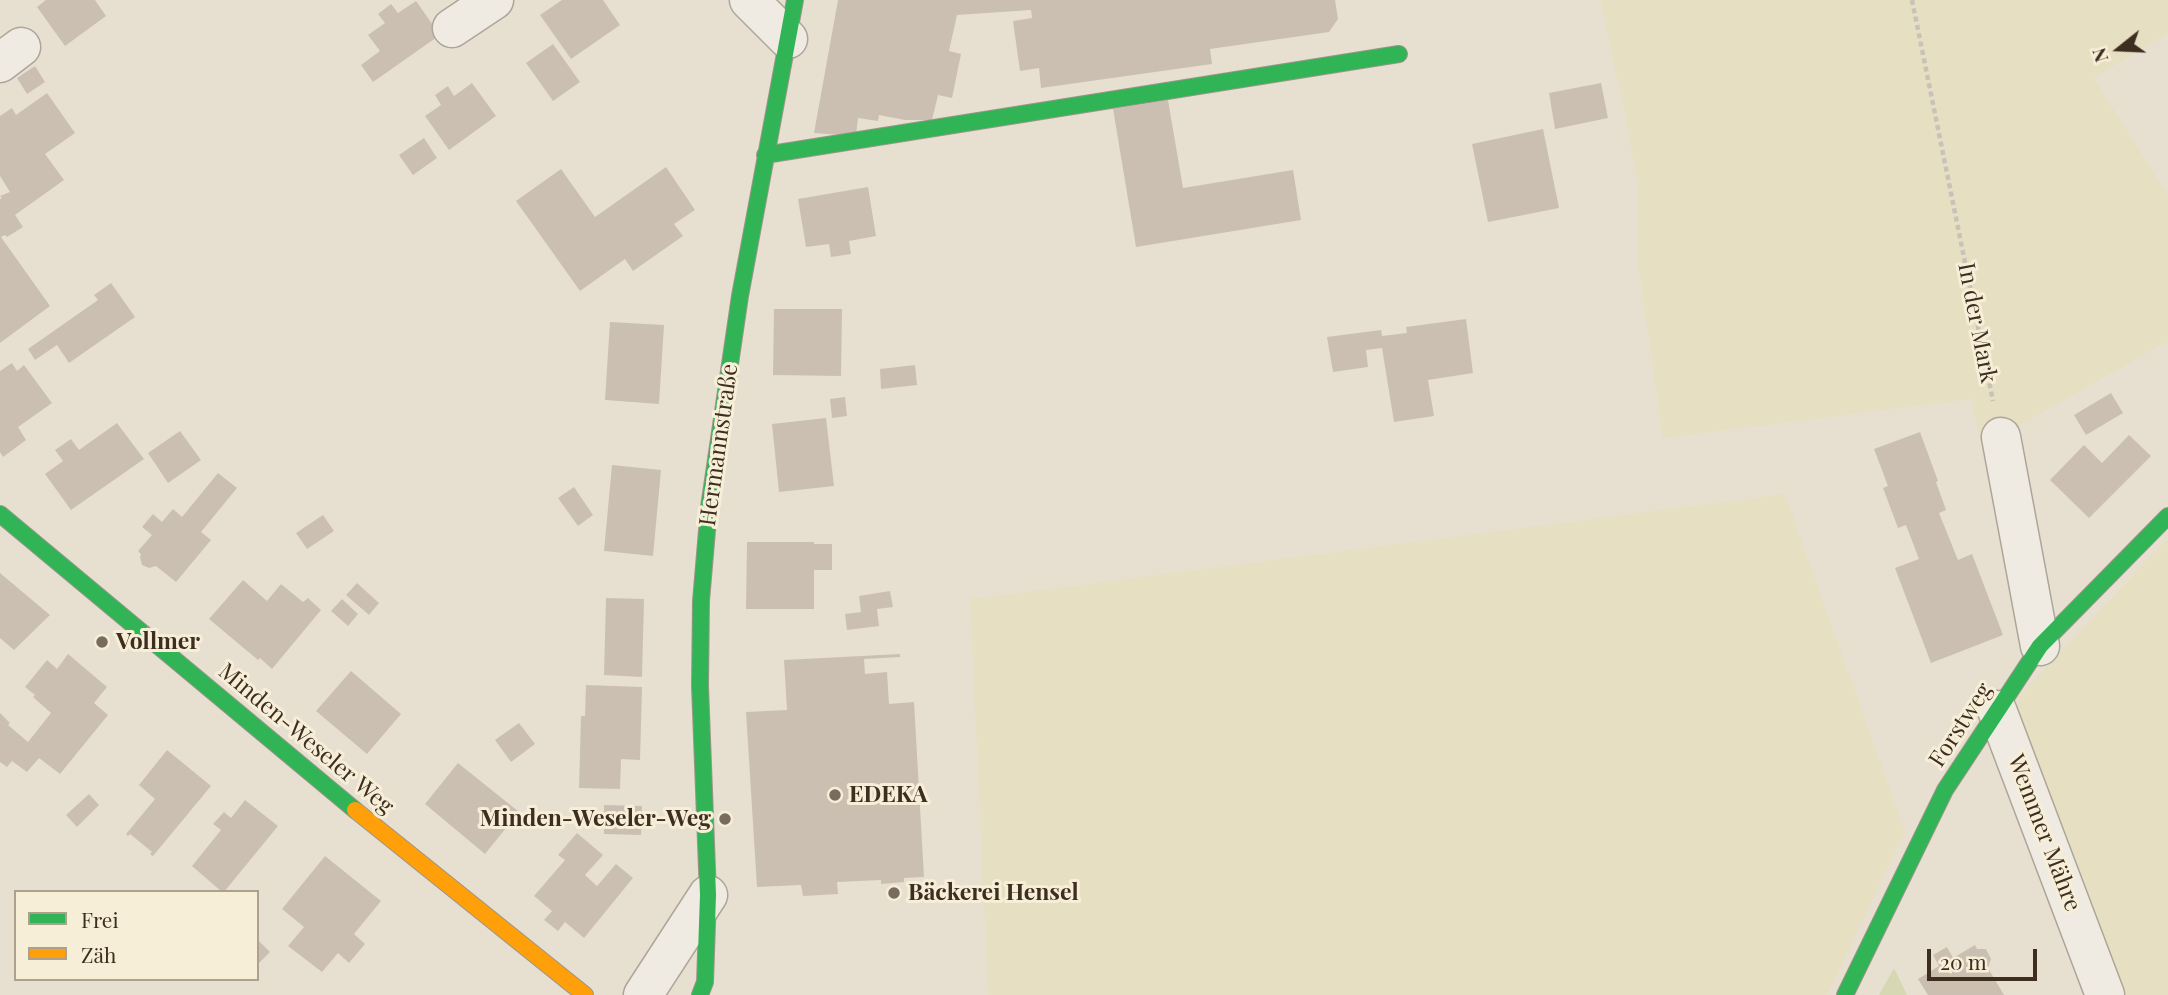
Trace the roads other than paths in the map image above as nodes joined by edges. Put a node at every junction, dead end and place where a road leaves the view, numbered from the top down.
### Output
1 (494, 0) edge
2 (748, 0) edge
3 (795, 0) edge
4 (452, 28) dead end
5 (788, 39) junction
6 (1399, 54) dead end
7 (765, 155) junction
8 (2001, 437) road end
9 (0, 514) edge
10 (2168, 516) edge
11 (2040, 646) junction
12 (1997, 710) junction
13 (708, 895) junction
14 (585, 995) edge
15 (643, 995) edge
16 (700, 995) edge
17 (1846, 995) edge
18 (2105, 995) edge

1 - 4 street
2 - 5 street
3 - 5 street, Hermannstraße
5 - 7 street, Hermannstraße
6 - 7 street
7 - 13 street, Hermannstraße
8 - 11 street
9 - 14 street, Minden-Weseler Weg
10 - 11 street, Forstweg
11 - 12 street, Forstweg
12 - 17 street, Forstweg
12 - 18 street, Wemmer Mähre
13 - 15 street
13 - 16 street, Hermannstraße

